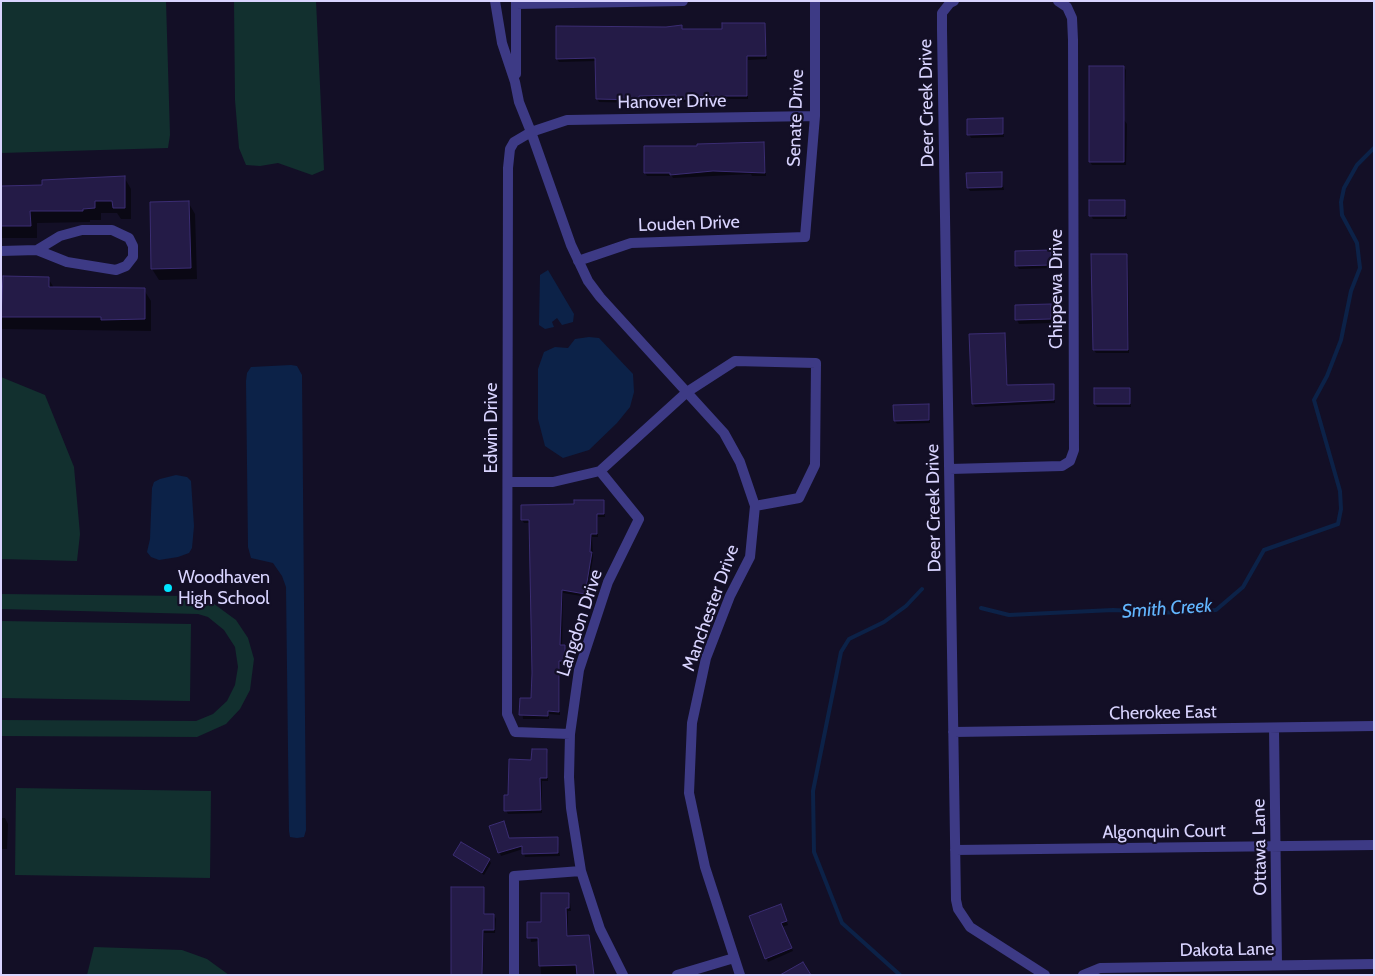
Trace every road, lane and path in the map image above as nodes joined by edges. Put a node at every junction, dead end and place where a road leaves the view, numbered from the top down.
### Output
1 (495, 1) edge
2 (684, 1) edge
3 (815, 1) edge
4 (954, 1) edge
5 (1058, 1) edge
6 (516, 3) edge
7 (516, 82) junction
8 (815, 116) junction
9 (531, 132) junction
10 (805, 237) joint
11 (37, 250) junction
12 (1, 251) edge
13 (578, 261) junction
14 (687, 392) junction
15 (950, 469) junction
16 (600, 471) junction
17 (508, 482) junction
18 (755, 506) junction
19 (1374, 726) edge
20 (1274, 728) junction
21 (953, 732) junction
22 (570, 734) junction
23 (1374, 845) edge
24 (1276, 846) junction
25 (955, 850) junction
26 (581, 871) junction
27 (734, 958) junction
28 (1374, 964) edge
29 (1277, 965) junction
30 (514, 975) edge
31 (624, 975) edge
32 (677, 975) edge
33 (740, 975) edge
34 (1045, 975) edge
35 (1083, 975) edge

1 - 7 street
2 - 6 street
3 - 8 street, Senate Drive
4 - 15 street, Deer Creek Drive
5 - 15 street, Chippewa Drive
6 - 7 street
7 - 9 street
8 - 9 street, Hanover Drive
8 - 10 street, Senate Drive
9 - 13 street, Manchester Drive
9 - 17 street, Edwin Drive
10 - 13 street, Louden Drive
11 - 11 street
11 - 12 street
13 - 14 street, Manchester Drive
14 - 16 street
14 - 18 street, Manchester Drive
14 - 18 street
15 - 21 street, Deer Creek Drive
16 - 17 street
16 - 22 street, Langdon Drive
17 - 22 street, Edwin Drive
18 - 27 street, Manchester Drive
19 - 20 street, Cherokee East
20 - 21 street, Cherokee East
20 - 24 street, Ottawa Lane
21 - 25 street, Deer Creek Drive
22 - 26 street, Langdon Drive
23 - 24 street, Algonquin Court
24 - 25 street, Algonquin Court
24 - 29 street, Ottawa Lane
25 - 34 street, Deer Creek Drive
26 - 30 street
26 - 31 street, Langdon Drive
27 - 32 street
27 - 33 street, Manchester Drive
28 - 29 street, Dakota Lane
29 - 35 street, Dakota Lane

